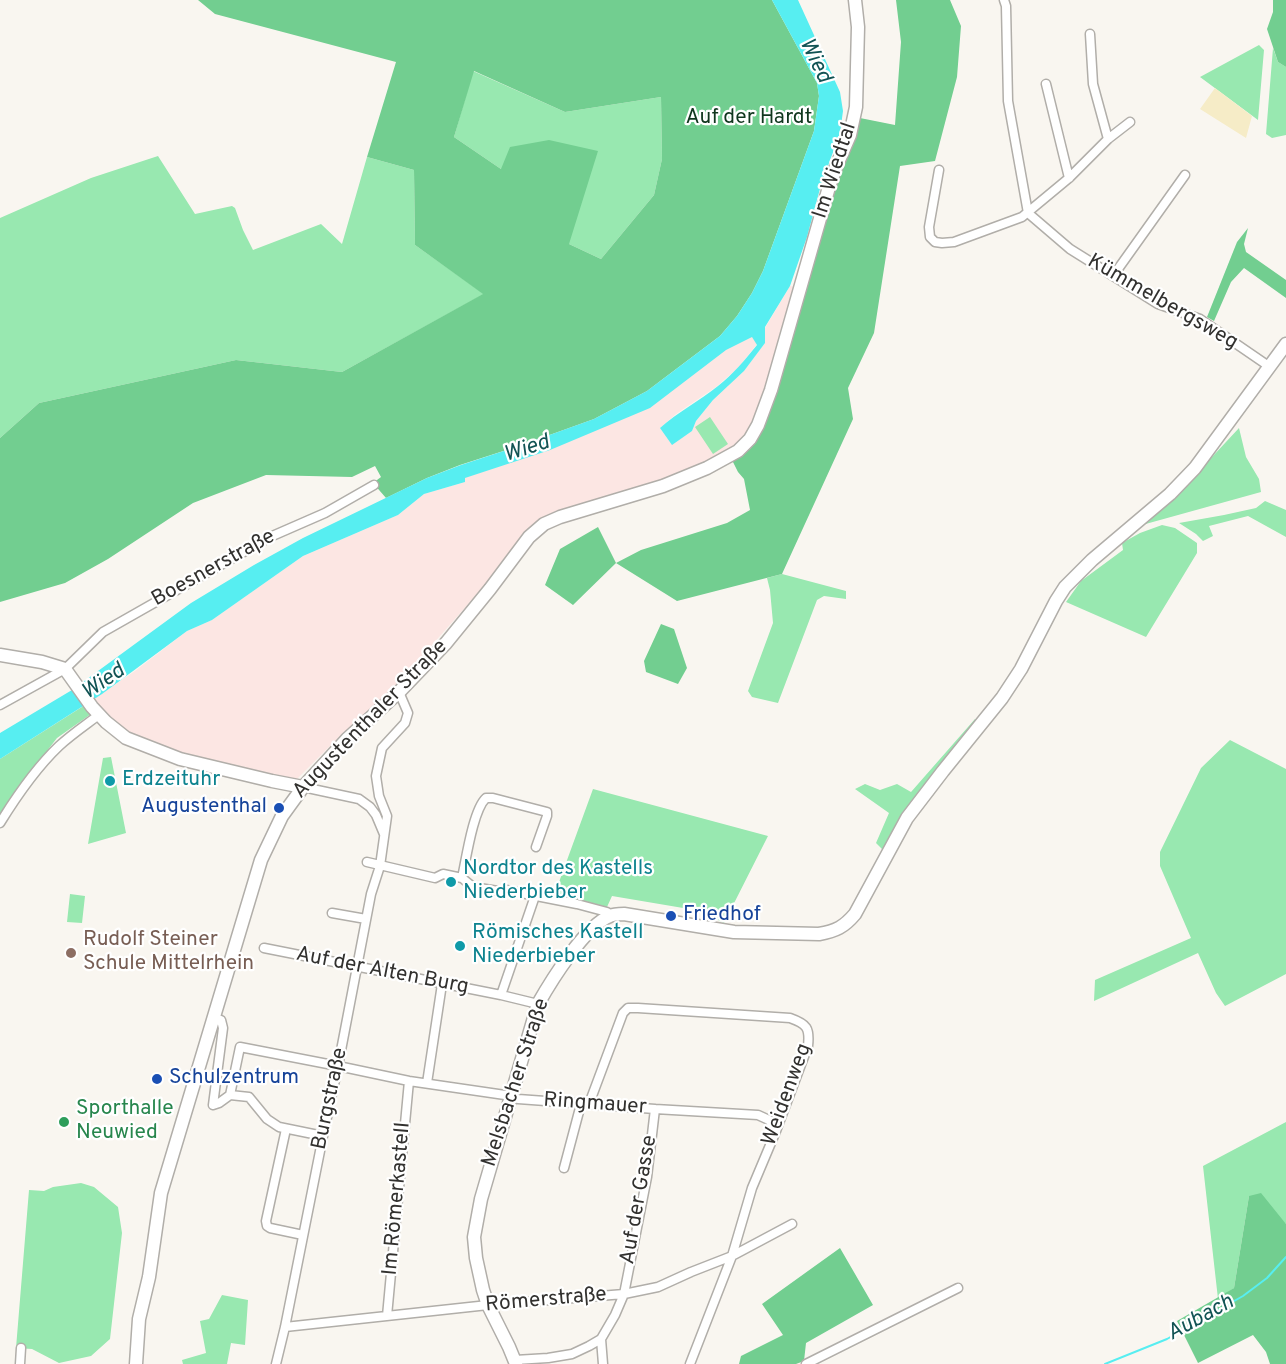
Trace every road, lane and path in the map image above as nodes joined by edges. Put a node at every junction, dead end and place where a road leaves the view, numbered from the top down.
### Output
1 (855, 0) edge
2 (1007, 2) edge
3 (1090, 34) dead end
4 (1046, 84) dead end
5 (1130, 122) dead end
6 (1108, 139) junction
7 (939, 170) dead end
8 (1185, 175) dead end
9 (1069, 178) junction
10 (1028, 213) junction
11 (805, 269) joint
12 (1113, 276) junction
13 (1286, 344) edge
14 (1269, 367) junction
15 (374, 485) dead end
16 (0, 655) edge
17 (65, 669) junction
18 (399, 692) junction
19 (0, 705) edge
20 (96, 711) junction
21 (303, 787) junction
22 (0, 824) edge
23 (384, 834) junction
24 (536, 847) dead end
25 (367, 862) dead end
26 (380, 866) junction
27 (462, 878) junction
28 (535, 896) junction
29 (332, 913) dead end
30 (609, 916) junction
31 (366, 919) junction
32 (264, 948) dead end
33 (356, 967) junction
34 (442, 984) junction
35 (501, 995) junction
36 (538, 1004) junction
37 (214, 1018) junction
38 (338, 1066) junction
39 (409, 1081) junction
40 (427, 1083) junction
41 (230, 1095) junction
42 (511, 1097) junction
43 (585, 1104) junction
44 (655, 1109) junction
45 (286, 1128) junction
46 (776, 1131) junction
47 (323, 1136) junction
48 (564, 1168) dead end
49 (792, 1224) dead end
50 (303, 1235) junction
51 (732, 1256) junction
52 (958, 1288) dead end
53 (624, 1294) junction
54 (488, 1305) junction
55 (387, 1316) junction
56 (285, 1327) junction
57 (601, 1339) junction
58 (21, 1348) dead end
59 (515, 1362) edge
60 (20, 1364) edge
61 (136, 1364) edge
62 (276, 1364) edge
63 (603, 1364) edge
64 (690, 1364) edge
65 (806, 1364) edge

1 - 11 street, Im Wiedtal
2 - 10 street
3 - 6 street
4 - 9 street
5 - 6 street
6 - 9 street
7 - 10 street
8 - 12 street
9 - 10 street
10 - 12 street, Kümmelbergsweg
11 - 18 street, Augustenthaler Straße
12 - 14 street, Kümmelbergsweg
13 - 14 street
14 - 30 street
15 - 17 street, Boesnerstraße
16 - 17 street
17 - 19 street, Boesnerstraße
17 - 20 street
18 - 21 street, Augustenthaler Straße
18 - 23 street, Burgstraße
20 - 21 street
20 - 22 street
21 - 23 street
21 - 37 street, Augustenthaler Straße
23 - 26 street, Burgstraße
24 - 27 street
25 - 26 street
26 - 27 street
26 - 31 street, Burgstraße
27 - 28 street
28 - 30 street
28 - 35 street
29 - 31 street
30 - 36 street, Melsbacher Straße
31 - 33 street, Burgstraße
32 - 33 street, Auf der Alten Burg
33 - 34 street, Auf der Alten Burg
33 - 38 street, Burgstraße
34 - 35 street, Auf der Alten Burg
34 - 40 street
35 - 36 street, Auf der Alten Burg
36 - 42 street, Melsbacher Straße
37 - 41 street
37 - 61 street, Augustenthaler Straße
38 - 39 street, Ringmauer
38 - 41 street, Ringmauer
38 - 47 street, Burgstraße
39 - 40 street, Ringmauer
39 - 55 street, Im Römerkastell
40 - 42 street, Ringmauer
41 - 45 street
42 - 43 street, Ringmauer
42 - 54 street, Melsbacher Straße
43 - 44 street, Ringmauer
43 - 46 street, Weidenweg
43 - 48 street
44 - 46 street, Ringmauer
44 - 53 street, Auf der Gasse
45 - 47 street
45 - 50 street
46 - 51 street, Weidenweg
47 - 50 street, Burgstraße
49 - 51 street, Römerstraße
50 - 56 street, Burgstraße
51 - 53 street, Römerstraße
51 - 64 street, Weidenweg
52 - 65 street
53 - 54 street, Römerstraße
53 - 57 street, Auf der Gasse
54 - 55 street, Römerstraße
54 - 59 street, Melsbacher Straße
55 - 56 street, Römerstraße
56 - 62 street, Burgstraße
57 - 59 street
57 - 63 street
58 - 60 street

